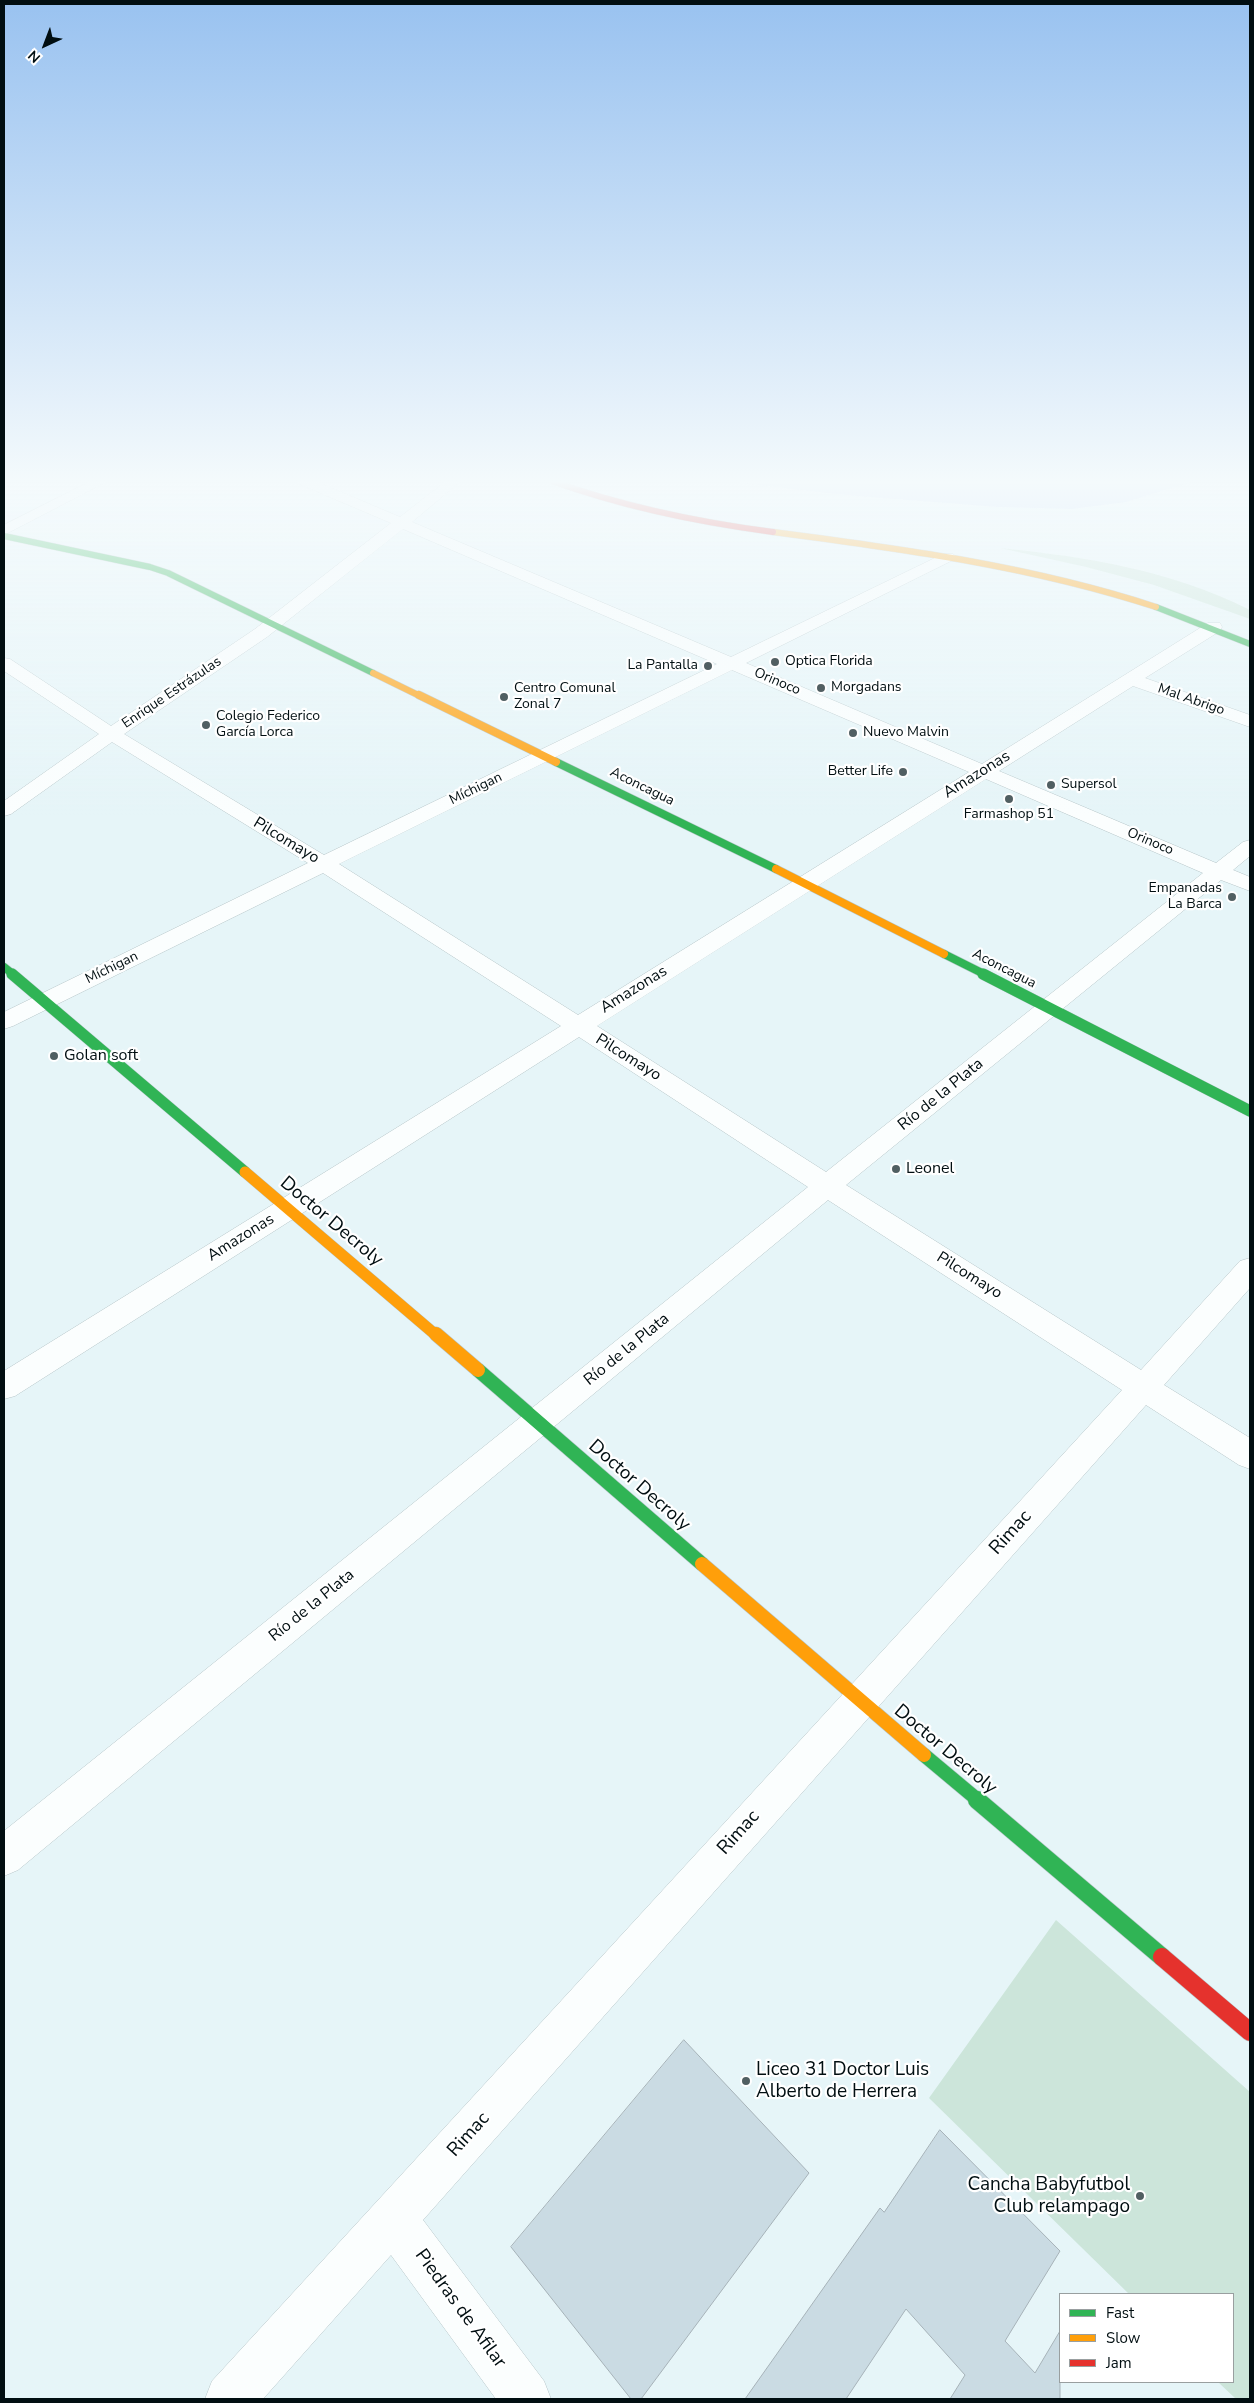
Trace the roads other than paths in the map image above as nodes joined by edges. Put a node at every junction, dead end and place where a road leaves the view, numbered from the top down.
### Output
1 (208, 593) edge
2 (311, 593) edge
3 (569, 593) edge
4 (875, 593) edge
5 (1114, 593) edge
6 (272, 624) junction
7 (1214, 627) junction
8 (1250, 644) edge
9 (4, 663) edge
10 (733, 663) junction
11 (1131, 679) junction
12 (1250, 720) edge
13 (111, 734) junction
14 (543, 755) junction
15 (984, 771) junction
16 (4, 810) edge
17 (1250, 846) edge
18 (324, 864) junction
19 (1218, 871) junction
20 (805, 883) junction
21 (1250, 884) edge
22 (4, 967) edge
23 (44, 1001) junction
24 (1048, 1008) junction
25 (4, 1021) edge
26 (578, 1026) junction
27 (1250, 1111) edge
28 (828, 1186) junction
29 (288, 1208) junction
30 (1250, 1269) edge
31 (4, 1387) edge
32 (1143, 1387) junction
33 (538, 1422) junction
34 (1250, 1455) edge
35 (859, 1700) junction
36 (4, 1856) edge
37 (1250, 2032) edge
38 (393, 2219) junction
39 (230, 2399) edge
40 (526, 2399) edge

1 - 6 street, Aconcagua
2 - 6 street, Enrique Estrázulas
3 - 10 street, Orinoco
4 - 10 street, Míchigan
5 - 7 street
6 - 13 street, Enrique Estrázulas
6 - 14 street, Aconcagua
7 - 8 street
7 - 11 street, Amazonas
9 - 13 street, Pilcomayo
10 - 14 street, Míchigan
10 - 15 street, Orinoco
11 - 12 street, Mal Abrigo
11 - 15 street, Amazonas
13 - 16 street, Enrique Estrázulas
13 - 18 street, Pilcomayo
14 - 18 street, Míchigan
14 - 20 street, Aconcagua
15 - 19 street, Orinoco
15 - 20 street, Amazonas
17 - 19 street, Río de la Plata
18 - 23 street, Míchigan
18 - 26 street, Pilcomayo
19 - 21 street, Orinoco
19 - 24 street, Río de la Plata
20 - 24 street, Aconcagua
20 - 26 street, Amazonas
22 - 23 street, Doctor Decroly
23 - 25 street, Míchigan
23 - 29 street, Doctor Decroly
24 - 27 street, Aconcagua
24 - 28 street, Río de la Plata
26 - 28 street, Pilcomayo
26 - 29 street, Amazonas
28 - 32 street, Pilcomayo
28 - 33 street, Río de la Plata
29 - 31 street, Amazonas
29 - 33 street, Doctor Decroly
30 - 32 street, Rimac
32 - 34 street, Pilcomayo
32 - 35 street, Rimac
33 - 35 street, Doctor Decroly
33 - 36 street, Río de la Plata
35 - 37 street, Doctor Decroly
35 - 38 street, Rimac
38 - 39 street, Rimac
38 - 40 street, Piedras de Afilar

